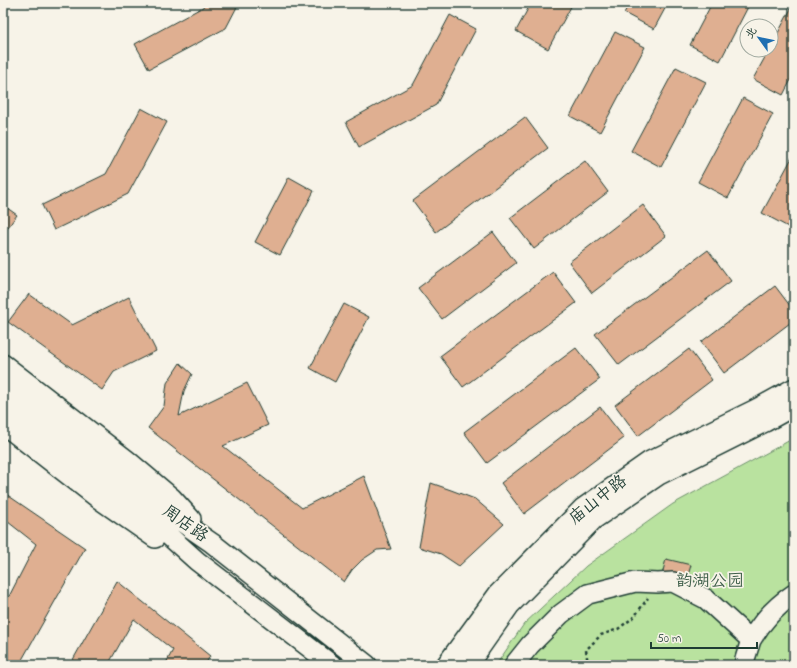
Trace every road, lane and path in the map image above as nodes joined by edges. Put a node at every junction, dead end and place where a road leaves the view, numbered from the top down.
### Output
1 (3, 364) edge
2 (3, 383) edge
3 (794, 388) edge
4 (3, 404) edge
5 (794, 406) edge
6 (3, 424) edge
7 (114, 480) junction
8 (212, 543) junction
9 (197, 561) junction
10 (658, 583) junction
11 (794, 594) edge
12 (751, 640) junction
13 (332, 665) edge
14 (366, 665) edge
15 (446, 665) edge
16 (468, 665) edge
17 (514, 665) edge
18 (588, 665) edge
19 (745, 665) edge

1 - 8 street
2 - 7 street, 周店路
3 - 15 street, 庙山中路
4 - 7 street, 周店路
5 - 16 street, 庙山中路
6 - 9 street
7 - 8 street, 周店路
7 - 9 street, 周店路
8 - 14 street, 周店路
9 - 13 street, 周店路
10 - 12 street
10 - 17 street
10 - 18 path
11 - 12 street
12 - 19 street

